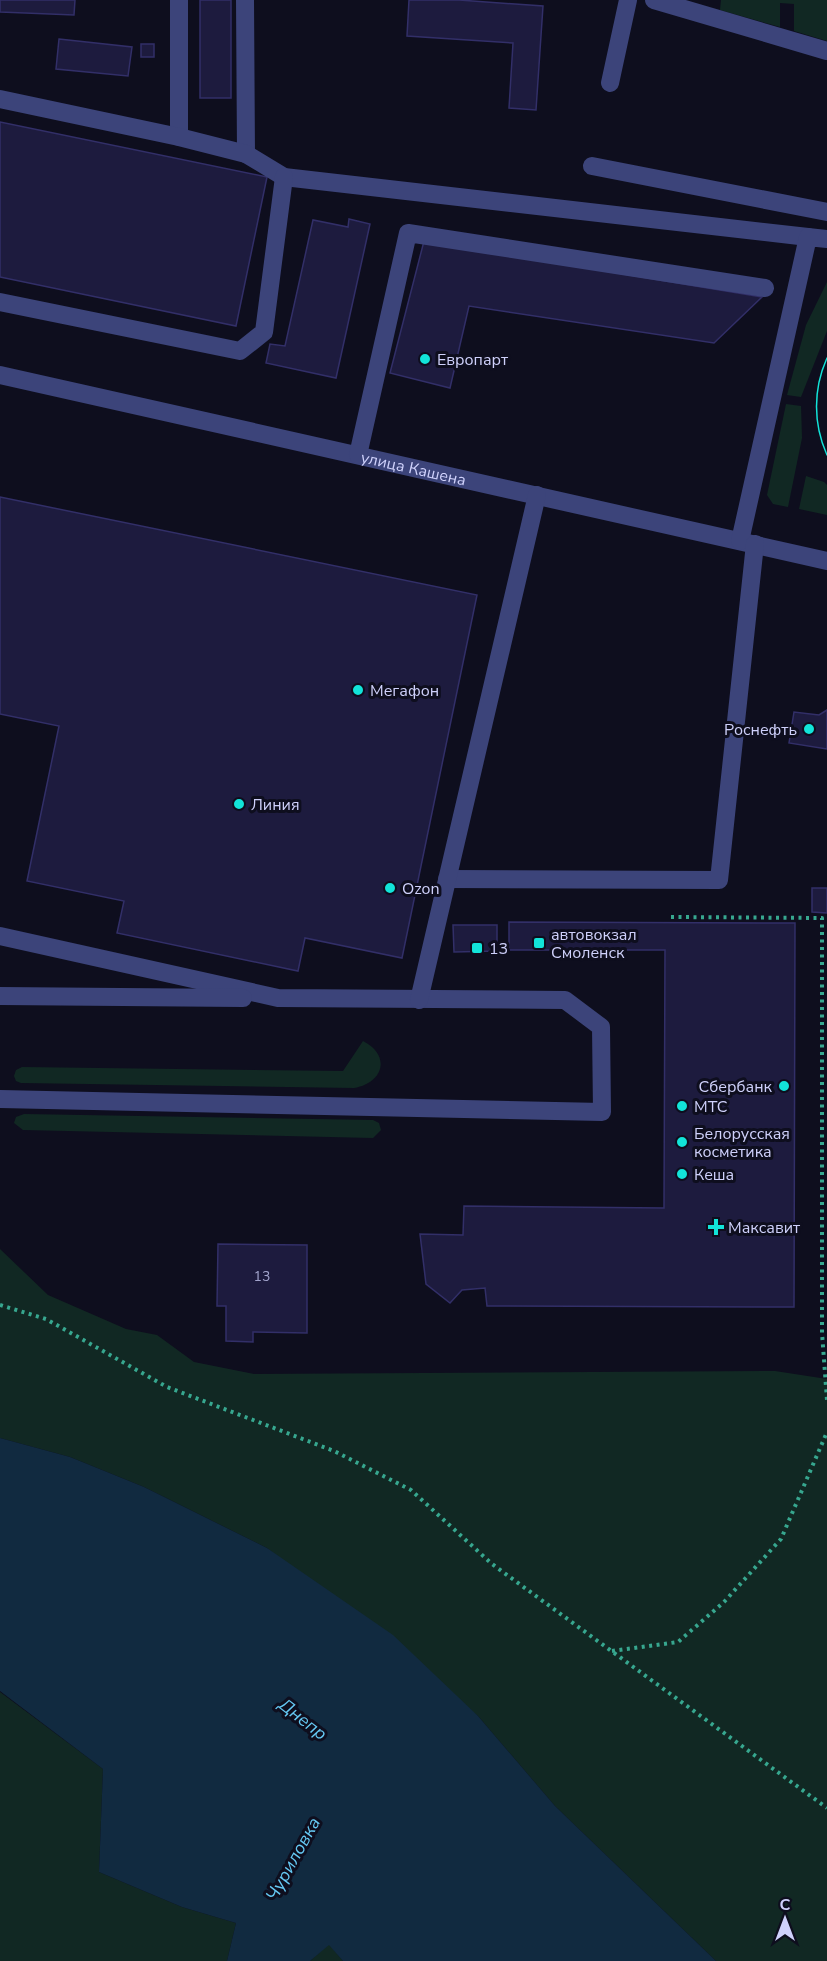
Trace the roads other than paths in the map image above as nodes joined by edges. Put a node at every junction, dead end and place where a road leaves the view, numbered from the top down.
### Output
1 (179, 0) edge
2 (245, 0) edge
3 (628, 0) edge
4 (654, 0) edge
5 (827, 51) edge
6 (610, 83) dead end
7 (0, 99) edge
8 (179, 137) junction
9 (246, 154) junction
10 (592, 166) dead end
11 (284, 177) junction
12 (827, 212) edge
13 (808, 237) junction
14 (827, 239) edge
15 (765, 288) dead end
16 (0, 302) edge
17 (0, 375) edge
18 (358, 455) junction
19 (537, 495) junction
20 (748, 542) junction
21 (827, 561) edge
22 (447, 879) junction
23 (0, 936) edge
24 (0, 996) edge
25 (278, 998) junction
26 (419, 1000) junction
27 (0, 1099) edge

1 - 8 street
2 - 9 street
3 - 6 street
4 - 5 street
7 - 8 street
8 - 9 street
9 - 11 street
10 - 12 street
11 - 13 street
11 - 16 street
13 - 14 street
13 - 20 street
15 - 18 street
17 - 18 street, улица Кашена
18 - 19 street, улица Кашена
19 - 20 street, улица Кашена
19 - 22 street
20 - 21 street, улица Кашена
20 - 22 street
22 - 26 street
23 - 25 street
24 - 25 street
25 - 26 street
26 - 27 street

